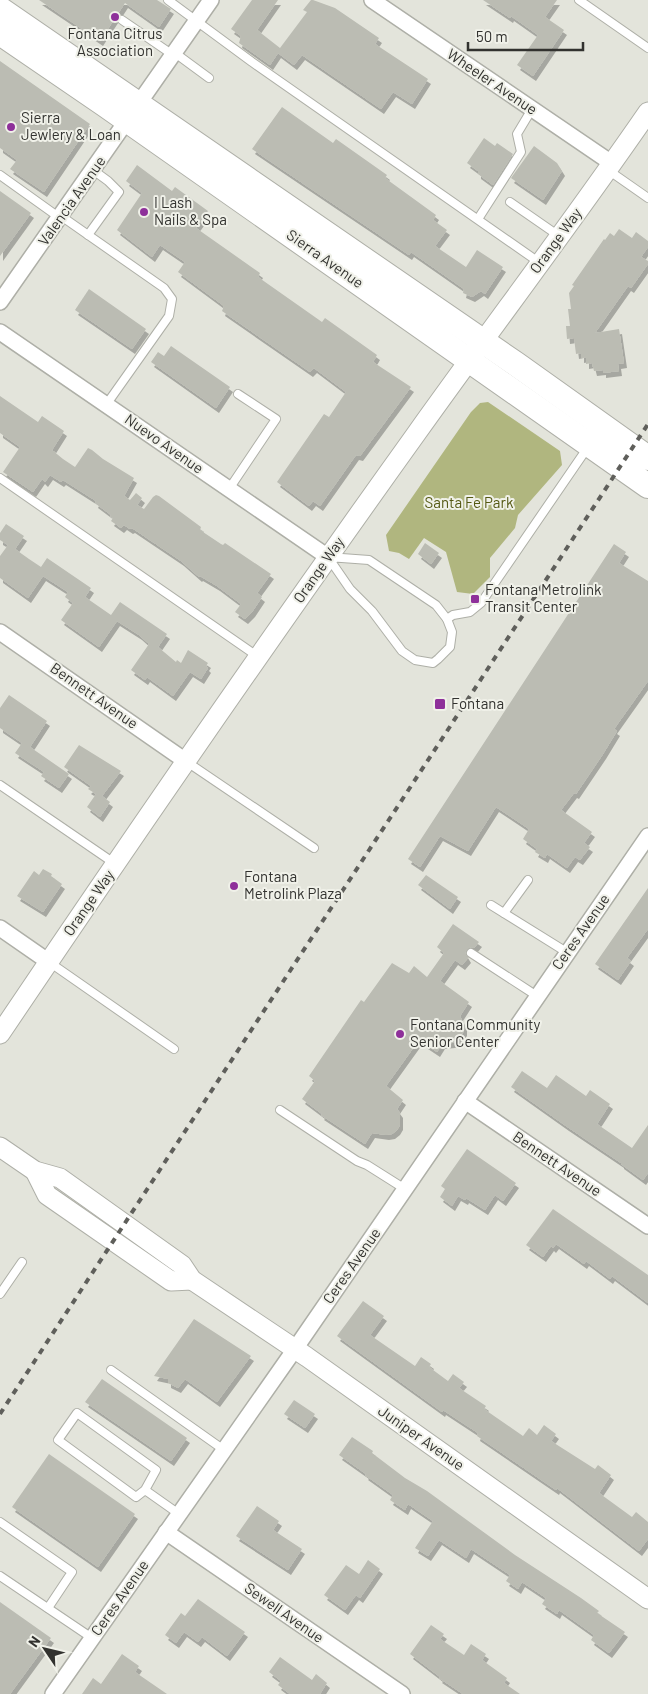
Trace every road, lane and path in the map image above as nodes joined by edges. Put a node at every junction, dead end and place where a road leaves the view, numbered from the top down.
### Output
1 (168, 0) edge
2 (211, 0) edge
3 (372, 0) edge
4 (579, 0) edge
5 (0, 9) edge
6 (122, 20) dead end
7 (197, 20) junction
8 (0, 33) edge
9 (648, 48) edge
10 (174, 54) junction
11 (209, 78) dead end
12 (532, 109) junction
13 (648, 112) edge
14 (133, 113) junction
15 (610, 167) junction
16 (93, 170) junction
17 (0, 175) edge
18 (648, 198) edge
19 (510, 202) dead end
20 (60, 217) junction
21 (478, 219) junction
22 (88, 235) junction
23 (559, 236) junction
24 (540, 263) junction
25 (0, 302) edge
26 (0, 332) edge
27 (475, 351) junction
28 (238, 394) dead end
29 (106, 405) junction
30 (590, 445) junction
31 (648, 458) edge
32 (0, 478) edge
33 (648, 486) edge
34 (229, 489) junction
35 (328, 557) junction
36 (447, 619) junction
37 (0, 632) edge
38 (259, 657) junction
39 (187, 762) junction
40 (0, 785) edge
41 (648, 836) edge
42 (314, 848) dead end
43 (644, 852) edge
44 (116, 864) junction
45 (528, 880) dead end
46 (491, 905) dead end
47 (504, 913) junction
48 (0, 928) edge
49 (568, 952) junction
50 (471, 953) dead end
51 (49, 962) junction
52 (537, 996) junction
53 (0, 1034) edge
54 (174, 1049) dead end
55 (465, 1102) junction
56 (280, 1110) dead end
57 (0, 1147) edge
58 (405, 1189) junction
59 (648, 1226) edge
60 (22, 1262) dead end
61 (0, 1294) edge
62 (295, 1349) junction
63 (111, 1370) dead end
64 (224, 1450) junction
65 (145, 1490) junction
66 (179, 1514) junction
67 (0, 1522) edge
68 (166, 1532) junction
69 (0, 1576) edge
70 (648, 1599) edge
71 (48, 1608) junction
72 (92, 1638) junction
73 (53, 1694) edge
74 (402, 1694) edge

1 - 7 lane
2 - 7 street, Valencia Avenue
3 - 12 street, Wheeler Avenue
4 - 9 lane
5 - 14 main road, Sierra Avenue
6 - 10 lane
7 - 10 street, Valencia Avenue
7 - 21 lane
8 - 14 main road, Sierra Avenue
10 - 11 lane
10 - 14 street, Valencia Avenue
12 - 15 street, Wheeler Avenue
12 - 21 lane
13 - 15 street, Orange Way
14 - 16 street, Valencia Avenue
14 - 27 main road, Sierra Avenue
15 - 18 lane
15 - 23 street, Orange Way
16 - 20 street, Valencia Avenue
16 - 22 lane
17 - 20 lane
19 - 23 lane
20 - 22 lane
20 - 25 street, Valencia Avenue
21 - 24 lane
22 - 29 lane
23 - 24 street, Orange Way
24 - 27 street, Orange Way
26 - 29 street, Nuevo Avenue
27 - 30 main road, Sierra Avenue
27 - 31 main road, Sierra Avenue
27 - 35 street, Orange Way
28 - 34 lane
29 - 34 street, Nuevo Avenue
30 - 33 main road, Sierra Avenue
30 - 36 lane
32 - 38 lane
34 - 35 street, Nuevo Avenue
35 - 36 lane
35 - 36 lane
35 - 38 street, Orange Way
37 - 39 street, Bennett Avenue
38 - 39 street, Orange Way
39 - 42 lane
39 - 44 street, Orange Way
40 - 44 lane
41 - 43 street, Ceres Avenue
43 - 49 street, Ceres Avenue
44 - 51 street, Orange Way
45 - 47 lane
46 - 47 lane
47 - 49 lane
48 - 51 street
49 - 52 street, Ceres Avenue
50 - 52 lane
51 - 53 street, Orange Way
51 - 54 lane
52 - 55 street, Ceres Avenue
55 - 58 street, Ceres Avenue
55 - 59 street, Bennett Avenue
56 - 58 lane
57 - 62 street, Juniper Avenue
58 - 62 street, Ceres Avenue
60 - 61 lane
62 - 64 street, Ceres Avenue
62 - 70 street, Juniper Avenue
63 - 64 lane
64 - 66 street, Ceres Avenue
65 - 65 lane
65 - 66 lane
66 - 68 street, Ceres Avenue
67 - 71 lane
68 - 72 street, Ceres Avenue
68 - 74 street, Sewell Avenue
69 - 71 lane
71 - 72 lane
72 - 73 street, Ceres Avenue

